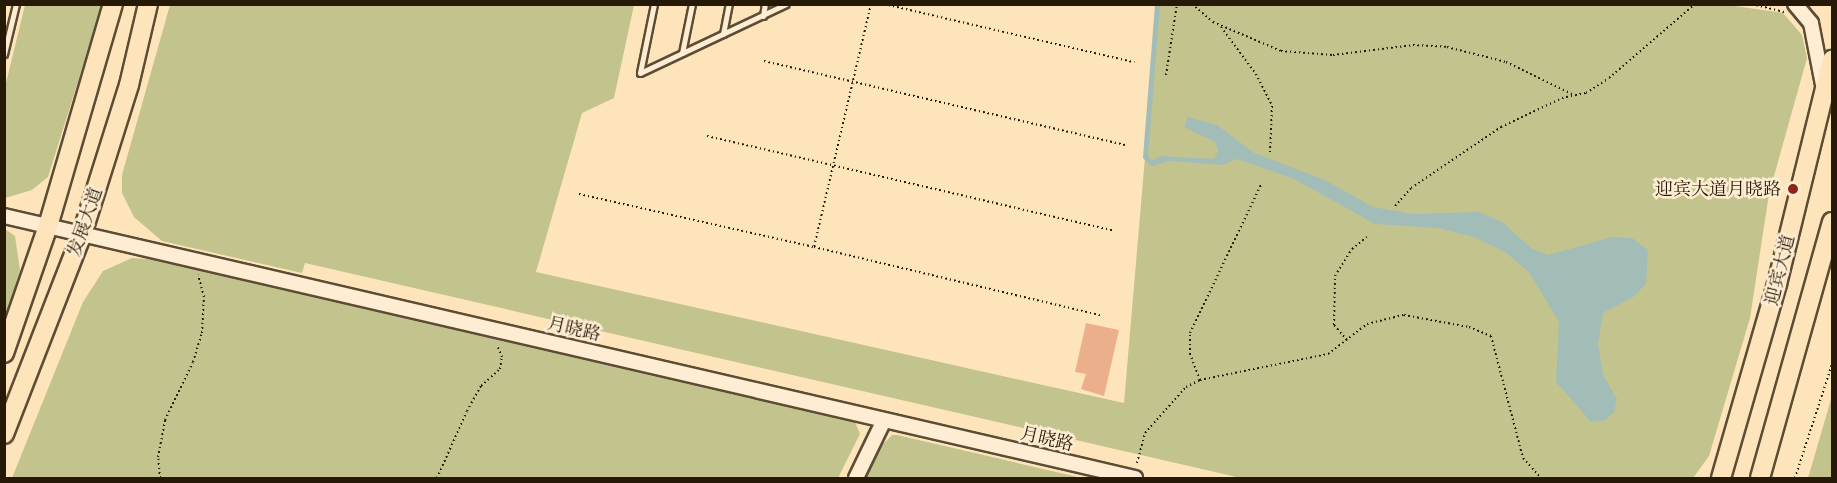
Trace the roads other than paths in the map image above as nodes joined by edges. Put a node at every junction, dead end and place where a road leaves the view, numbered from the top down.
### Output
1 (16, 4) edge
2 (113, 4) edge
3 (148, 4) edge
4 (654, 4) edge
5 (692, 4) edge
6 (729, 4) edge
7 (765, 4) edge
8 (786, 4) edge
9 (1792, 9) edge
10 (763, 16) junction
11 (723, 34) junction
12 (682, 53) junction
13 (4, 54) edge
14 (1833, 60) edge
15 (1824, 91) junction
16 (4, 216) edge
17 (1833, 222) edge
18 (48, 226) junction
19 (82, 234) junction
20 (4, 353) edge
21 (884, 420) junction
22 (4, 434) edge
23 (856, 478) edge
24 (1134, 478) edge
25 (1720, 478) edge
26 (1760, 478) edge

1 - 13 lane
2 - 18 main road, 发展大道
3 - 19 main road, 发展大道
4 - 12 lane
5 - 12 lane
6 - 11 lane
7 - 10 lane
8 - 10 lane
9 - 15 street
10 - 11 lane
11 - 12 lane
14 - 15 main road, 迎宾大道
15 - 25 main road, 迎宾大道
16 - 18 street, 月晓路
17 - 26 main road, 迎宾大道
18 - 19 street, 月晓路
18 - 20 main road, 发展大道
19 - 21 street, 月晓路
19 - 22 main road, 发展大道
21 - 23 street
21 - 24 street, 月晓路

